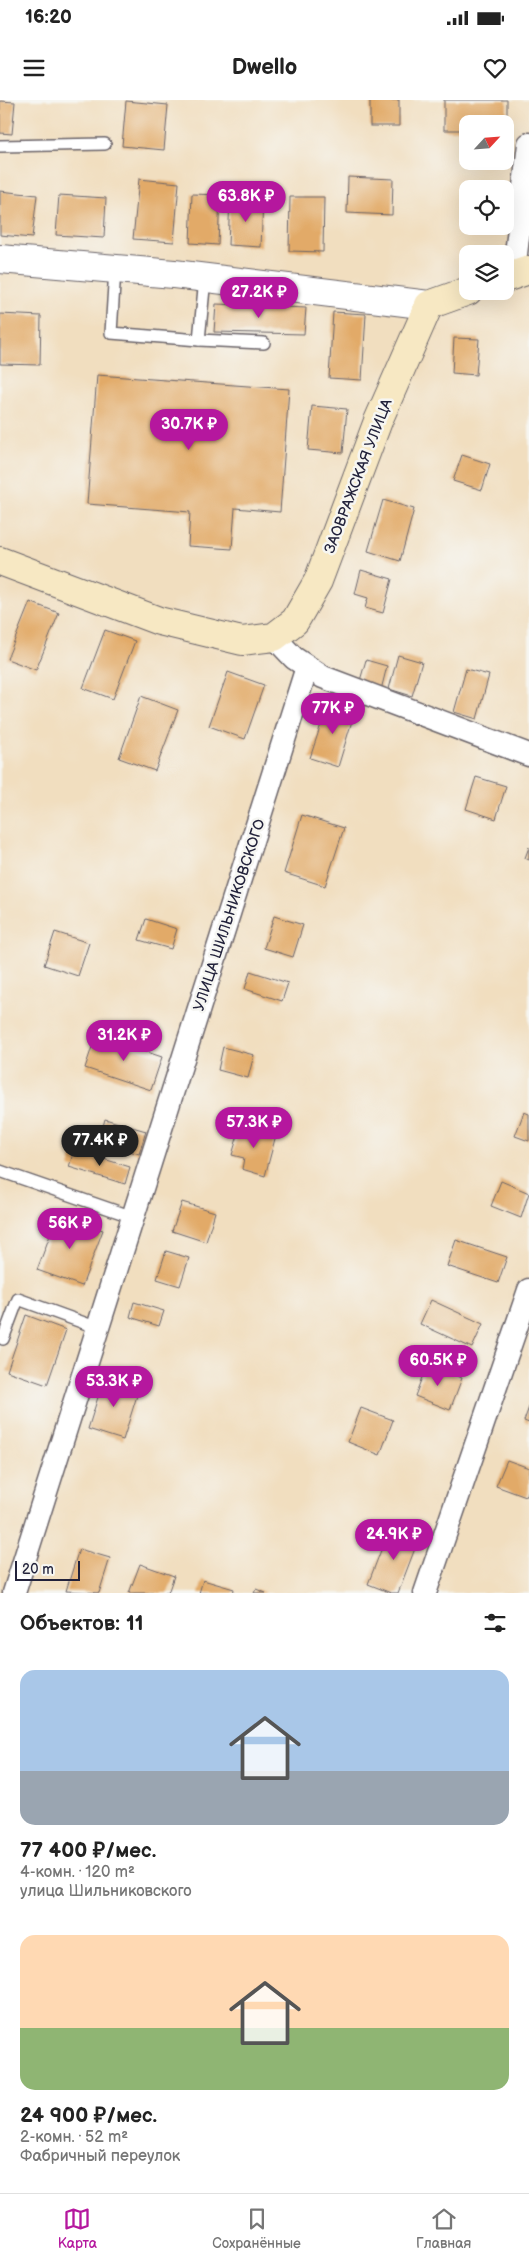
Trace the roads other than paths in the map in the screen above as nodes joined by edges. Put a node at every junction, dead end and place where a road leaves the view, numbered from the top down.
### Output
1 (105, 144) dead end
2 (529, 144) edge
3 (0, 146) edge
4 (0, 259) edge
5 (115, 269) junction
6 (515, 275) edge
7 (205, 278) junction
8 (459, 294) edge
9 (429, 305) junction
10 (200, 340) junction
11 (264, 343) dead end
12 (0, 561) edge
13 (274, 638) junction
14 (307, 667) junction
15 (529, 755) edge
16 (0, 1170) edge
17 (133, 1216) junction
18 (529, 1290) edge
19 (98, 1328) junction
20 (3, 1339) dead end
21 (14, 1593) edge
22 (425, 1593) edge

1 - 3 lane
2 - 6 street
4 - 5 street
5 - 7 street
5 - 10 lane
7 - 9 street
7 - 10 lane
8 - 9 main road
9 - 13 main road, ЗАОВРАЖСКАЯ УЛИЦА
10 - 11 lane
12 - 13 main road
13 - 14 street
14 - 15 street
14 - 17 street, УЛИЦА ШИЛЬНИКОВСКОГО
16 - 17 lane
17 - 19 street, УЛИЦА ШИЛЬНИКОВСКОГО
18 - 22 street
19 - 20 lane
19 - 21 street, УЛИЦА ШИЛЬНИКОВСКОГО

